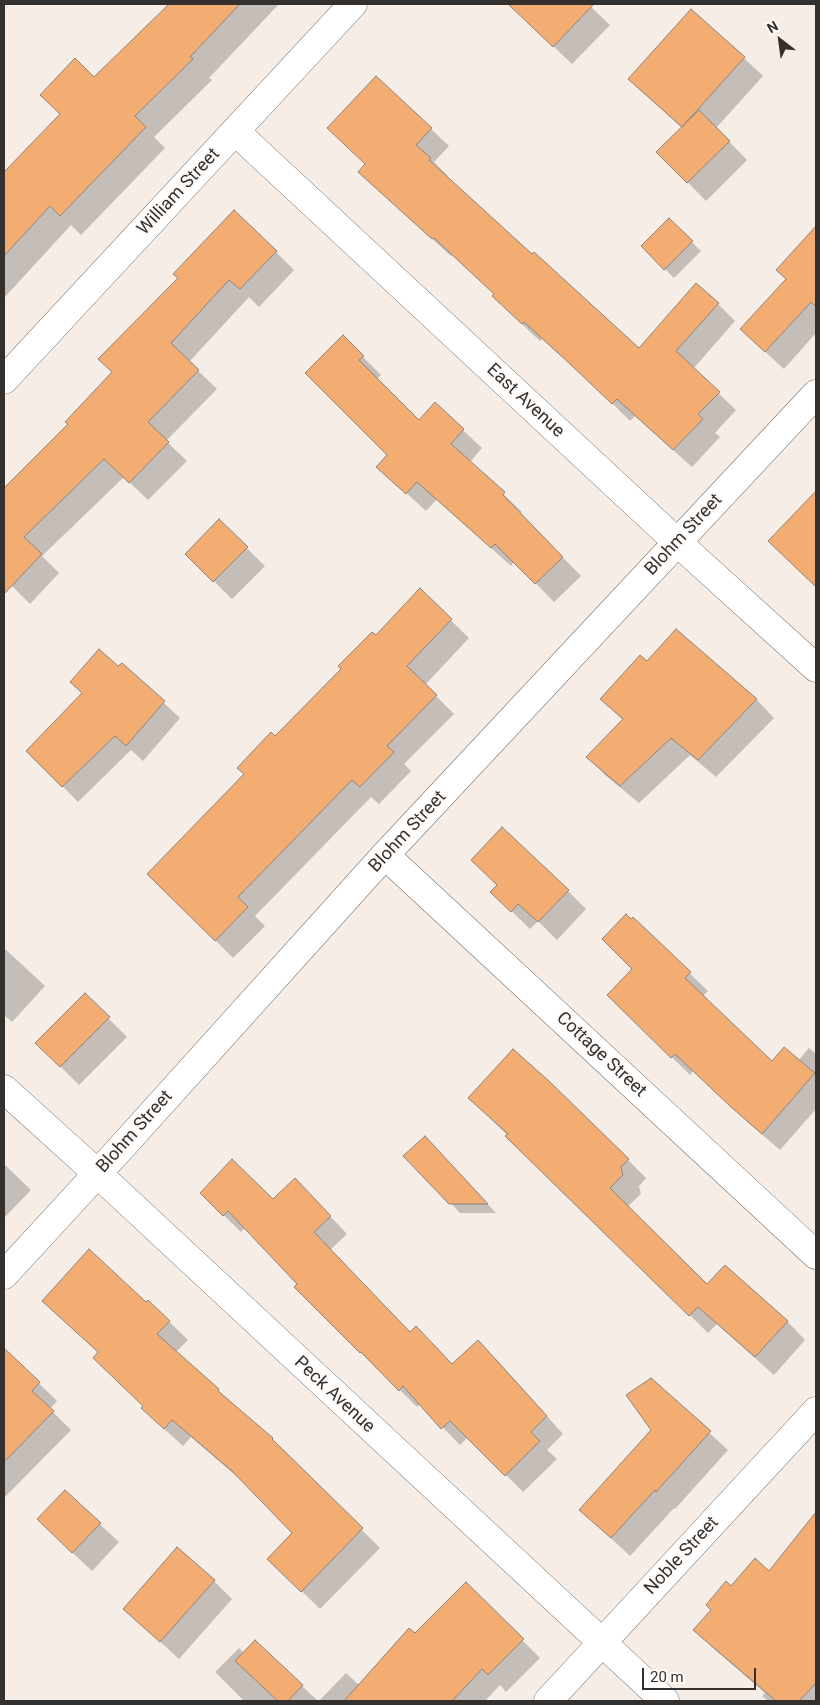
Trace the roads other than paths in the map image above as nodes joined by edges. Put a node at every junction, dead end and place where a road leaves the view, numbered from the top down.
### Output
1 (353, 4) edge
2 (236, 132) junction
3 (4, 380) edge
4 (816, 394) edge
5 (677, 542) junction
6 (816, 668) edge
7 (386, 855) junction
8 (4, 1089) edge
9 (98, 1174) junction
10 (816, 1255) edge
11 (4, 1275) edge
12 (816, 1411) edge
13 (602, 1643) junction
14 (548, 1701) edge
15 (665, 1701) edge

1 - 2 street, William Street
2 - 3 street, William Street
2 - 5 street, East Avenue
4 - 5 street, Blohm Street
5 - 6 street, East Avenue
5 - 7 street, Blohm Street
7 - 9 street, Blohm Street
7 - 10 street, Cottage Street
8 - 9 street, Peck Avenue
9 - 11 street, Blohm Street
9 - 13 street, Peck Avenue
12 - 13 street, Noble Street
13 - 14 street, Noble Street
13 - 15 street, Peck Avenue

